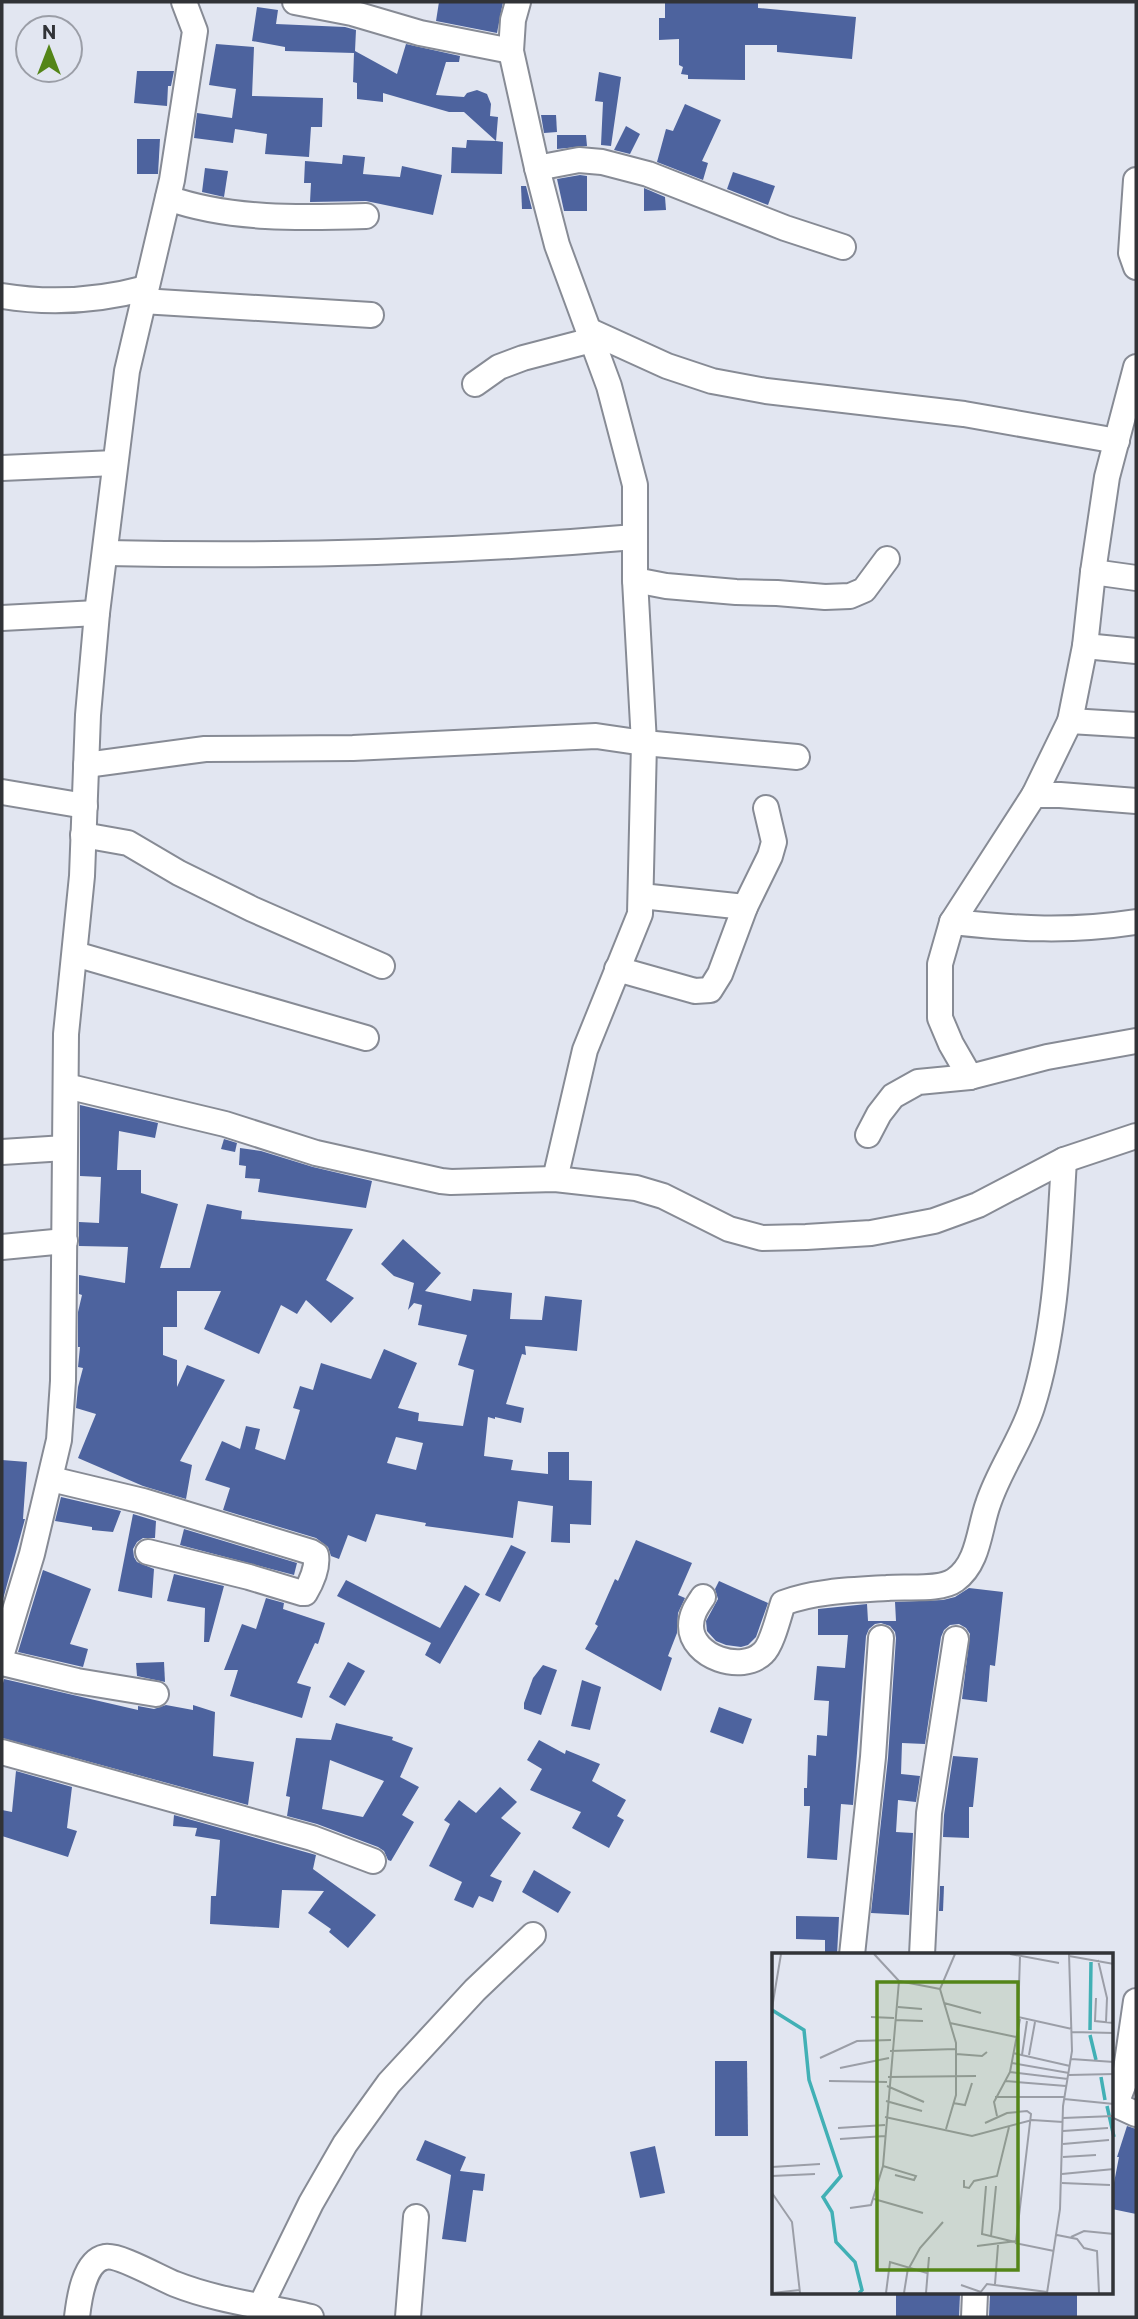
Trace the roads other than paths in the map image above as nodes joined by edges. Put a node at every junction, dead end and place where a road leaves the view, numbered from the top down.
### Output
1 (184, 2) edge
2 (295, 2) edge
3 (518, 2) edge
4 (511, 51) junction
5 (537, 168) junction
6 (1136, 180) edge
7 (168, 198) junction
8 (366, 216) dead end
9 (843, 247) dead end
10 (1136, 267) edge
11 (144, 295) junction
12 (2, 296) edge
13 (370, 315) dead end
14 (591, 336) junction
15 (1136, 367) edge
16 (475, 384) dead end
17 (1118, 441) junction
18 (116, 464) junction
19 (2, 468) edge
20 (635, 537) junction
21 (106, 553) junction
22 (887, 559) dead end
23 (1093, 572) junction
24 (1136, 578) edge
25 (635, 580) junction
26 (97, 614) junction
27 (2, 618) edge
28 (1085, 646) junction
29 (1136, 651) edge
30 (1070, 721) junction
31 (1136, 724) edge
32 (643, 743) junction
33 (797, 757) dead end
34 (86, 765) junction
35 (2, 792) edge
36 (1034, 795) junction
37 (1136, 801) edge
38 (85, 806) junction
39 (766, 808) dead end
40 (83, 835) junction
41 (641, 895) junction
42 (745, 907) junction
43 (952, 922) junction
44 (1136, 922) edge
45 (75, 954) junction
46 (382, 966) dead end
47 (617, 969) junction
48 (366, 1038) dead end
49 (1136, 1041) edge
50 (970, 1077) junction
51 (66, 1086) junction
52 (868, 1135) dead end
53 (1136, 1136) edge
54 (65, 1148) junction
55 (2, 1152) edge
56 (1064, 1160) junction
57 (555, 1179) junction
58 (65, 1241) junction
59 (2, 1247) edge
60 (51, 1479) junction
61 (148, 1552) dead end
62 (704, 1597) dead end
63 (881, 1638) dead end
64 (956, 1639) dead end
65 (2, 1653) edge
66 (2, 1663) edge
67 (156, 1694) dead end
68 (2, 1752) edge
69 (373, 1861) dead end
70 (533, 1935) dead end
71 (852, 1953) edge
72 (922, 1953) edge
73 (1136, 2001) edge
74 (1115, 2094) edge
75 (1114, 2104) edge
76 (1136, 2114) edge
77 (416, 2217) dead end
78 (975, 2294) edge
79 (254, 2309) edge
80 (77, 2317) edge
81 (311, 2317) edge
82 (408, 2317) edge
83 (974, 2317) edge

1 - 7 street
2 - 4 street
3 - 4 street
4 - 5 street
5 - 9 street
5 - 14 street
6 - 10 street
7 - 8 street
7 - 11 street
11 - 12 street
11 - 13 street
11 - 18 street
14 - 16 street
14 - 17 street
14 - 20 street
15 - 17 street
17 - 23 street
18 - 19 street
18 - 21 street
20 - 21 street
20 - 25 street
21 - 26 street
22 - 25 street
23 - 24 street
23 - 28 street
25 - 32 street
26 - 27 street
26 - 34 street
28 - 29 street
28 - 30 street
30 - 31 street
30 - 36 street
32 - 33 street
32 - 34 street
32 - 41 street
34 - 38 street
35 - 38 street
36 - 37 street
36 - 43 street
38 - 40 street
39 - 42 street
40 - 45 street
40 - 46 street
41 - 42 street
41 - 47 street
42 - 47 street
43 - 44 street
43 - 50 street
45 - 48 street
45 - 51 street
47 - 57 street
49 - 50 street
50 - 52 street
51 - 54 street
51 - 57 street
53 - 56 street
54 - 55 street
54 - 58 street
56 - 57 street
56 - 62 street
58 - 59 street
58 - 60 street
60 - 61 street
60 - 65 street
63 - 71 street
64 - 72 street
66 - 67 street
68 - 69 street
70 - 79 street
73 - 74 street
75 - 76 street
77 - 82 street
78 - 83 street
79 - 80 street
79 - 81 street

